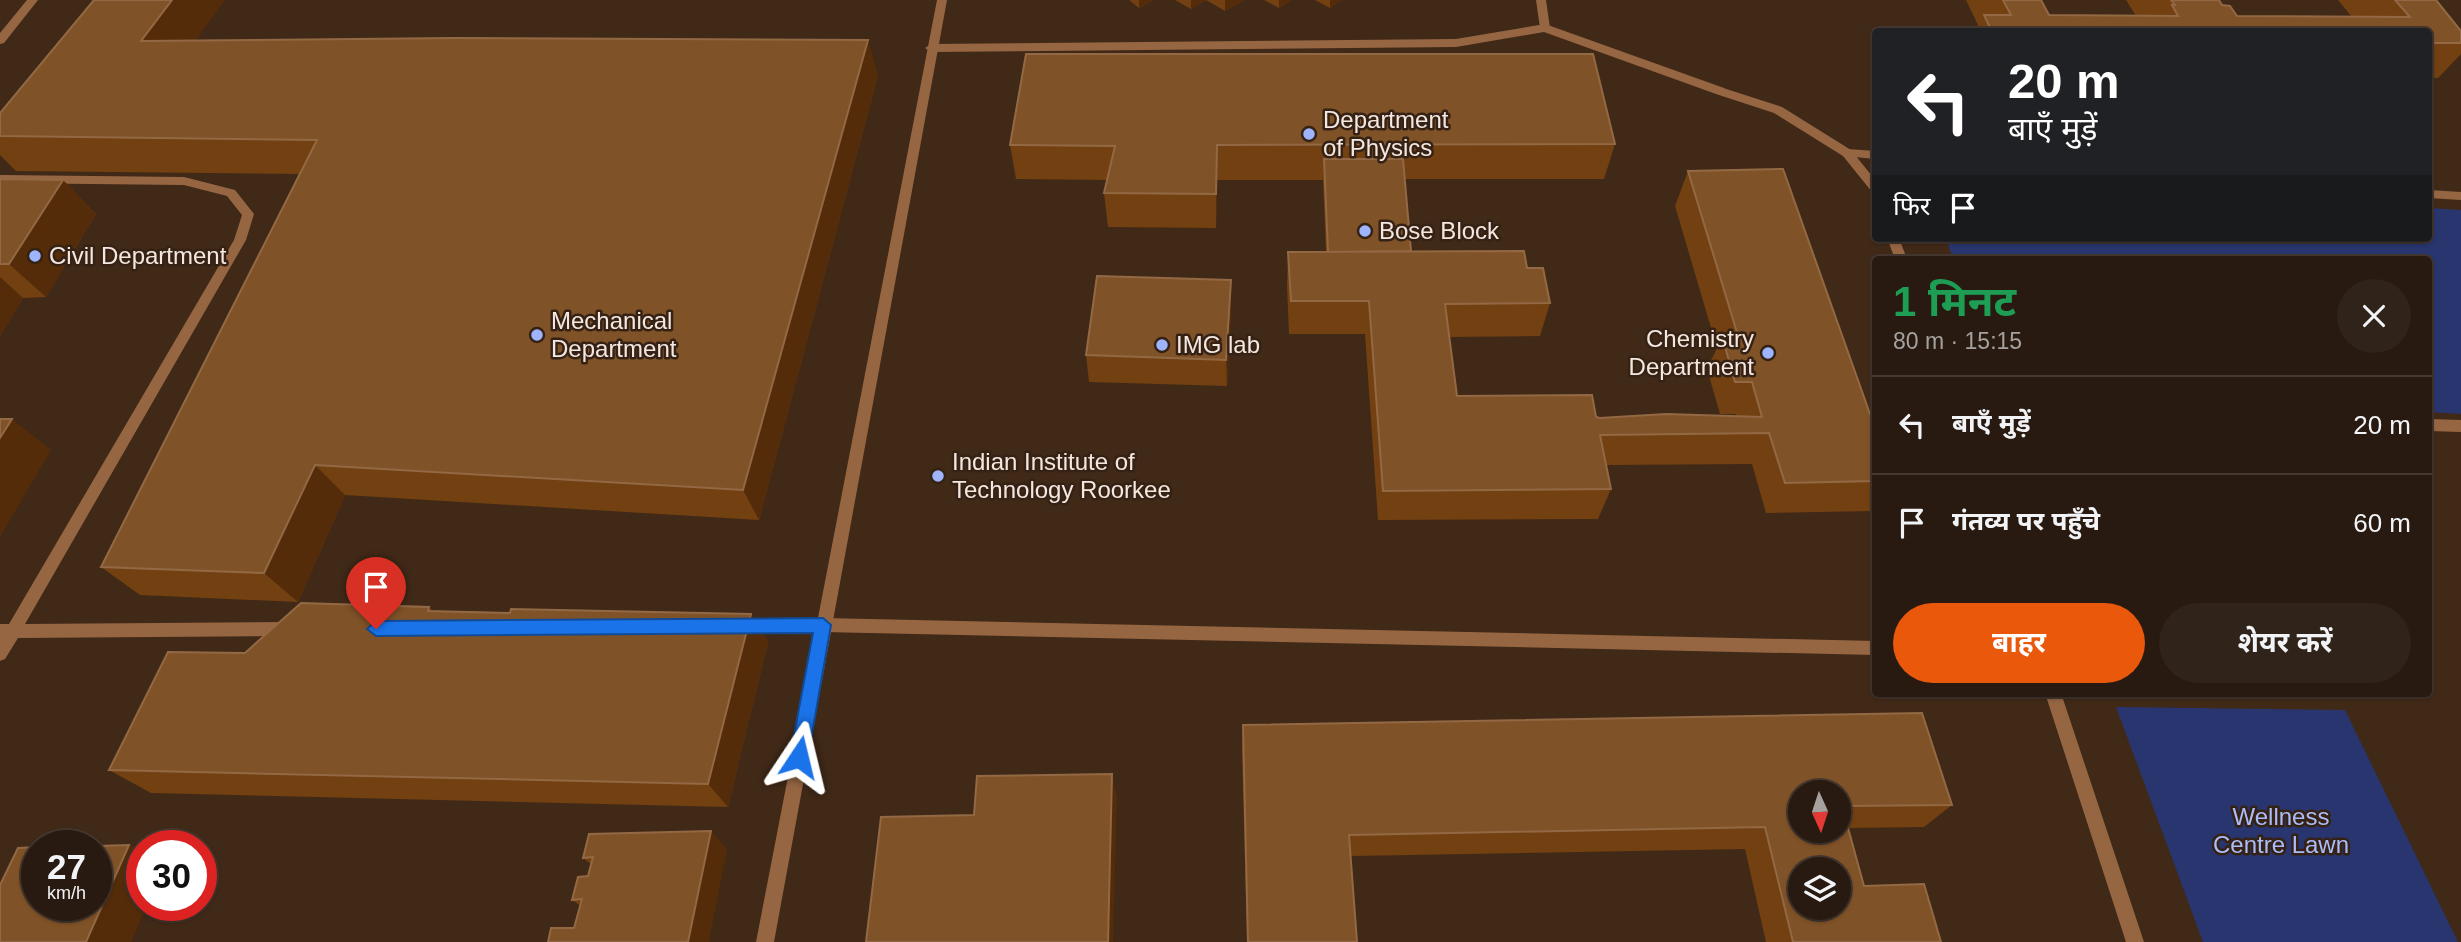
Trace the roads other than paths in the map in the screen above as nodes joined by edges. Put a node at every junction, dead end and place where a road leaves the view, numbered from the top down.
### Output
1 (33, 0) edge
2 (942, 0) edge
3 (1541, 0) edge
4 (1545, 28) junction
5 (0, 40) edge
6 (932, 48) junction
7 (1847, 152) junction
8 (1872, 155) edge
9 (0, 179) edge
10 (1872, 184) edge
11 (2432, 194) edge
12 (2461, 196) edge
13 (2432, 425) edge
14 (2461, 426) edge
15 (823, 625) junction
16 (725, 626) edge
17 (306, 629) edge
18 (6, 631) edge
19 (1872, 648) edge
20 (0, 654) edge
21 (2054, 697) edge
22 (765, 942) edge
23 (2135, 942) edge

1 - 5 street
2 - 6 street
3 - 4 street
4 - 6 street
4 - 7 street
6 - 15 street
7 - 8 street
7 - 10 street
9 - 18 street
11 - 12 street
13 - 14 street
15 - 16 street
15 - 19 street
15 - 22 street
17 - 18 street
18 - 20 street
21 - 23 street

